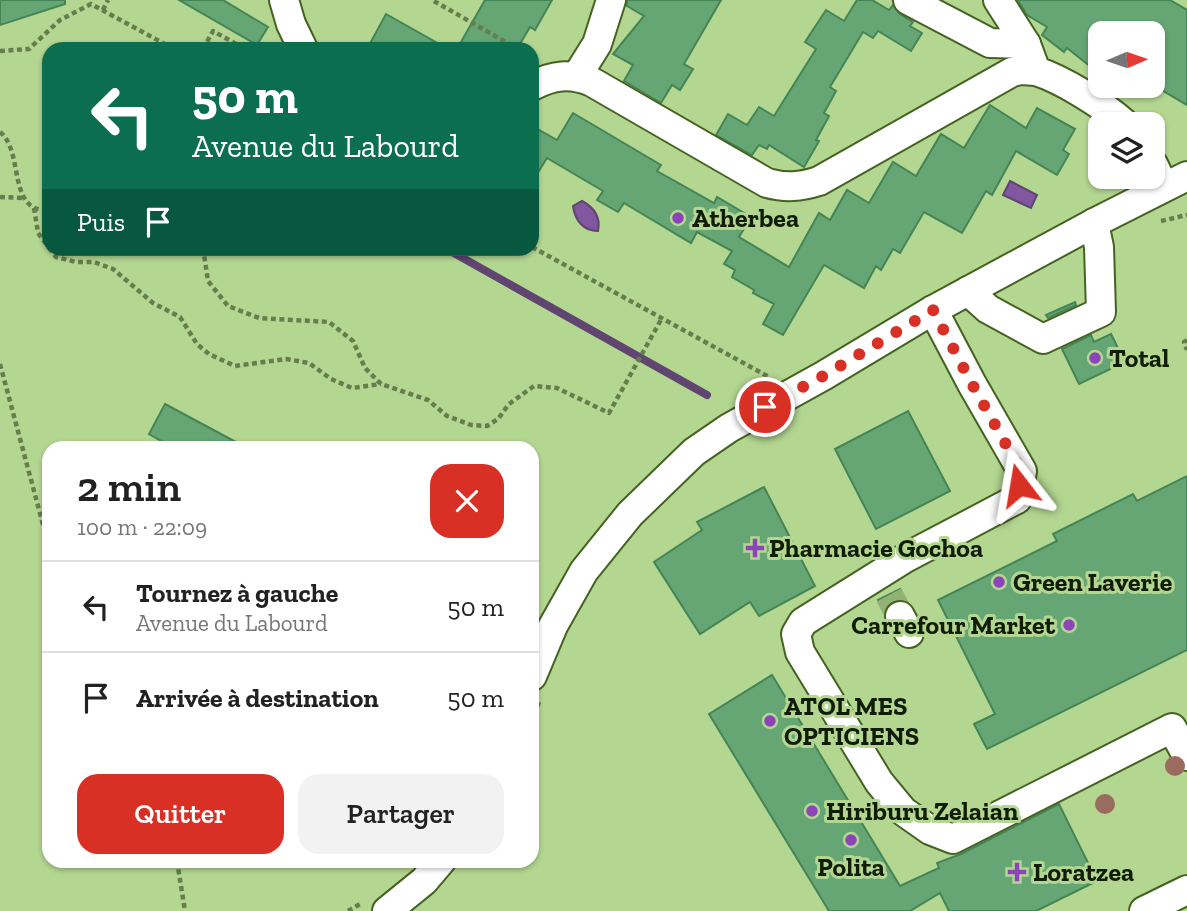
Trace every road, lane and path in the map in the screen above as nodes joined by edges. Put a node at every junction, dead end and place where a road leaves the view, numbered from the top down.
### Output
1 (108, 0) edge
2 (284, 0) edge
3 (611, 0) edge
4 (908, 0) edge
5 (998, 0) edge
6 (434, 1) edge
7 (90, 2) edge
8 (103, 10) junction
9 (161, 42) edge
10 (207, 42) edge
11 (233, 42) edge
12 (300, 42) edge
13 (506, 42) edge
14 (1026, 44) junction
15 (0, 51) edge
16 (1036, 71) junction
17 (577, 76) junction
18 (539, 83) edge
19 (1110, 112) edge
20 (0, 132) edge
21 (1168, 176) edge
22 (0, 197) edge
23 (24, 198) junction
24 (34, 208) junction
25 (42, 210) edge
26 (1187, 215) edge
27 (1094, 223) junction
28 (1149, 223) dead end
29 (42, 238) edge
30 (539, 251) edge
31 (55, 256) edge
32 (204, 256) edge
33 (968, 291) junction
34 (933, 310) junction
35 (662, 318) junction
36 (1187, 340) edge
37 (1187, 350) edge
38 (0, 363) edge
39 (779, 383) dead end
40 (381, 384) junction
41 (42, 521) edge
42 (539, 680) edge
43 (1187, 756) edge
44 (178, 868) edge
45 (435, 868) edge
46 (1187, 890) edge
47 (184, 911) edge
48 (387, 911) edge
49 (1144, 911) edge

1 - 8 path
2 - 12 street
3 - 17 street
4 - 14 street
5 - 14 street
6 - 13 path
7 - 8 path
7 - 15 path
8 - 9 path
10 - 11 path
14 - 16 street
16 - 17 street
16 - 19 street
17 - 18 street
20 - 23 path
21 - 27 street
22 - 23 path
23 - 24 path
24 - 25 path
24 - 29 path
26 - 28 path
27 - 33 street
27 - 33 street
30 - 35 path
31 - 40 path
32 - 40 path
33 - 34 street
34 - 42 street
34 - 43 street
35 - 39 path
35 - 40 path
36 - 37 path
38 - 41 path
44 - 47 path
45 - 48 street
46 - 49 street

